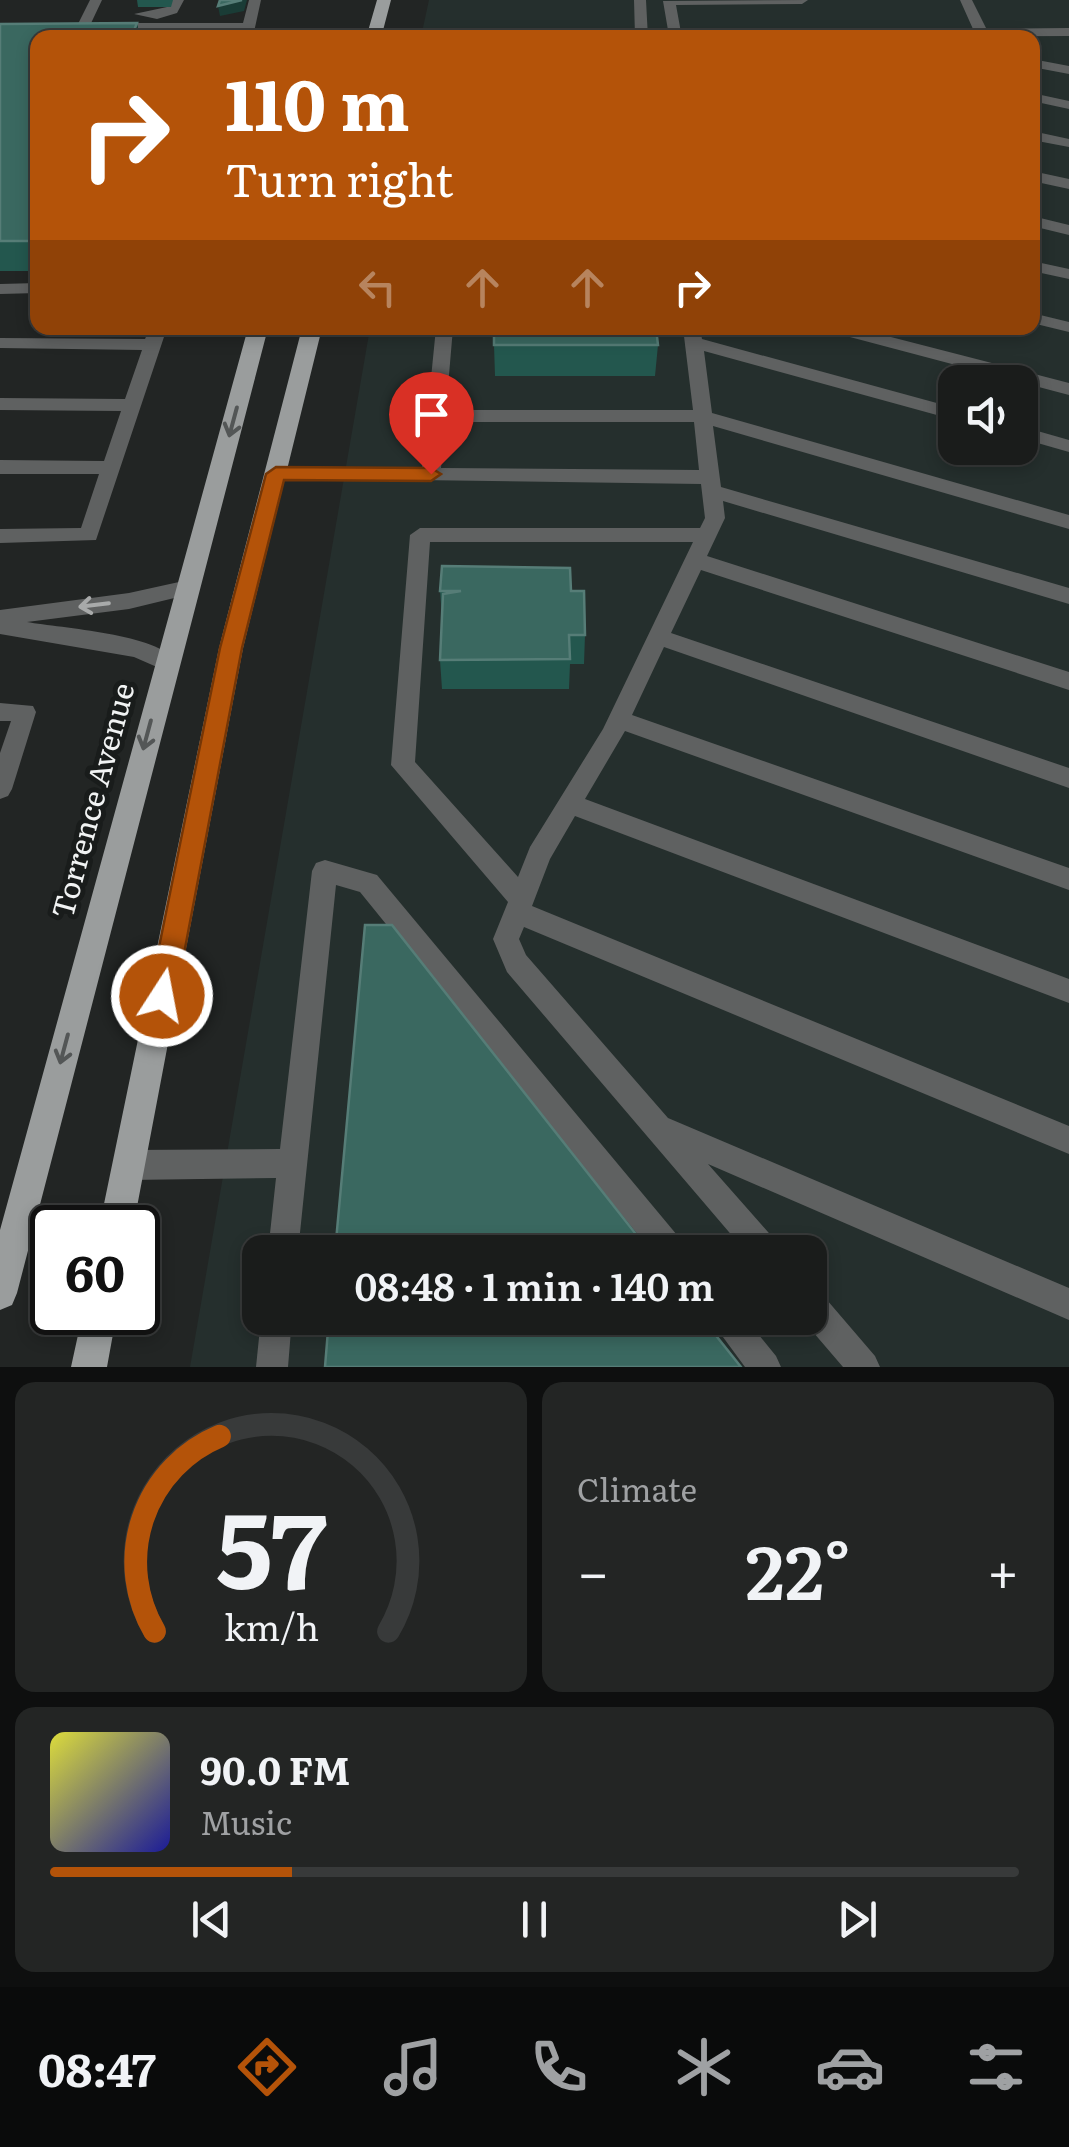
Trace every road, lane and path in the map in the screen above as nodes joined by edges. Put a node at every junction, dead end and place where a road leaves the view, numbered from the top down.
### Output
1 (96, 0) edge
2 (178, 0) edge
3 (256, 0) edge
4 (384, 0) edge
5 (640, 0) edge
6 (669, 0) edge
7 (717, 0) edge
8 (786, 0) edge
9 (802, 0) edge
10 (966, 0) edge
11 (138, 7) dead end
12 (76, 30) edge
13 (249, 30) edge
14 (376, 30) edge
15 (651, 30) edge
16 (675, 30) edge
17 (980, 30) edge
18 (1069, 32) edge
19 (1040, 33) edge
20 (1069, 61) edge
21 (1040, 62) edge
22 (1040, 64) edge
23 (1069, 70) edge
24 (1040, 99) edge
25 (1069, 105) edge
26 (1040, 137) edge
27 (1069, 143) edge
28 (1040, 178) edge
29 (1069, 184) edge
30 (1040, 224) edge
31 (1069, 230) edge
32 (1040, 268) edge
33 (1069, 274) edge
34 (0, 288) edge
35 (30, 288) edge
36 (1040, 320) edge
37 (1069, 328) edge
38 (256, 335) edge
39 (310, 335) edge
40 (443, 335) edge
41 (693, 335) edge
42 (864, 335) edge
43 (155, 336) edge
44 (0, 343) edge
45 (1069, 389) edge
46 (0, 404) edge
47 (132, 405) junction
48 (938, 409) edge
49 (436, 416) junction
50 (702, 416) junction
51 (1038, 437) edge
52 (1069, 446) edge
53 (0, 467) edge
54 (112, 468) junction
55 (276, 474) junction
56 (431, 474) junction
57 (710, 484) junction
58 (1069, 522) edge
59 (708, 535) junction
60 (0, 536) edge
61 (695, 560) junction
62 (188, 588) junction
63 (1069, 596) edge
64 (0, 618) edge
65 (0, 626) edge
66 (659, 637) junction
67 (166, 662) junction
68 (1069, 681) edge
69 (0, 712) edge
70 (619, 720) junction
71 (1069, 778) edge
72 (0, 788) edge
73 (570, 804) junction
74 (1069, 879) edge
75 (520, 906) junction
76 (1069, 991) edge
77 (657, 1127) junction
78 (1069, 1140) edge
79 (293, 1163) junction
80 (128, 1166) junction
81 (120, 1205) edge
82 (286, 1235) edge
83 (657, 1235) edge
84 (750, 1235) edge
85 (0, 1293) edge
86 (1069, 1304) edge
87 (827, 1324) edge
88 (96, 1335) edge
89 (275, 1335) edge
90 (739, 1335) edge
91 (90, 1367) edge
92 (272, 1367) edge
93 (766, 1367) edge
94 (864, 1367) edge

1 - 12 lane
2 - 11 lane
3 - 13 lane
4 - 14 main road
5 - 15 lane
6 - 7 lane
6 - 16 lane
7 - 8 lane
8 - 9 lane
10 - 17 lane
18 - 19 street
20 - 21 lane
22 - 23 lane
24 - 25 lane
26 - 27 lane
28 - 29 lane
30 - 31 lane
32 - 33 lane
34 - 35 lane
36 - 37 lane
38 -> 62 main road, Torrence Avenue
39 - 55 main road
40 - 49 lane
41 - 48 lane
41 - 50 lane
42 - 45 lane
43 - 44 lane
43 - 47 lane
46 - 47 lane
47 - 54 lane
49 - 50 lane
49 - 56 lane
50 - 57 lane
50 - 58 lane
51 - 52 lane
53 - 54 lane
54 - 60 lane
55 - 56 lane
55 - 80 main road
56 - 57 lane
57 - 59 lane
57 - 63 lane
59 - 61 lane
59 - 75 lane
61 - 66 lane
61 - 68 lane
62 -> 64 lane
62 - 67 main road, Torrence Avenue
65 - 67 lane
66 - 70 lane
66 - 71 lane
67 -> 85 main road, Torrence Avenue
69 - 72 lane
70 - 73 lane
70 - 74 lane
73 - 75 lane
73 - 76 lane
75 - 77 lane
75 - 78 lane
77 - 84 lane
77 - 86 lane
79 - 80 lane
79 - 82 lane
79 - 83 lane
80 - 81 main road
87 - 94 lane
88 - 91 main road
89 - 92 lane
90 - 93 lane

